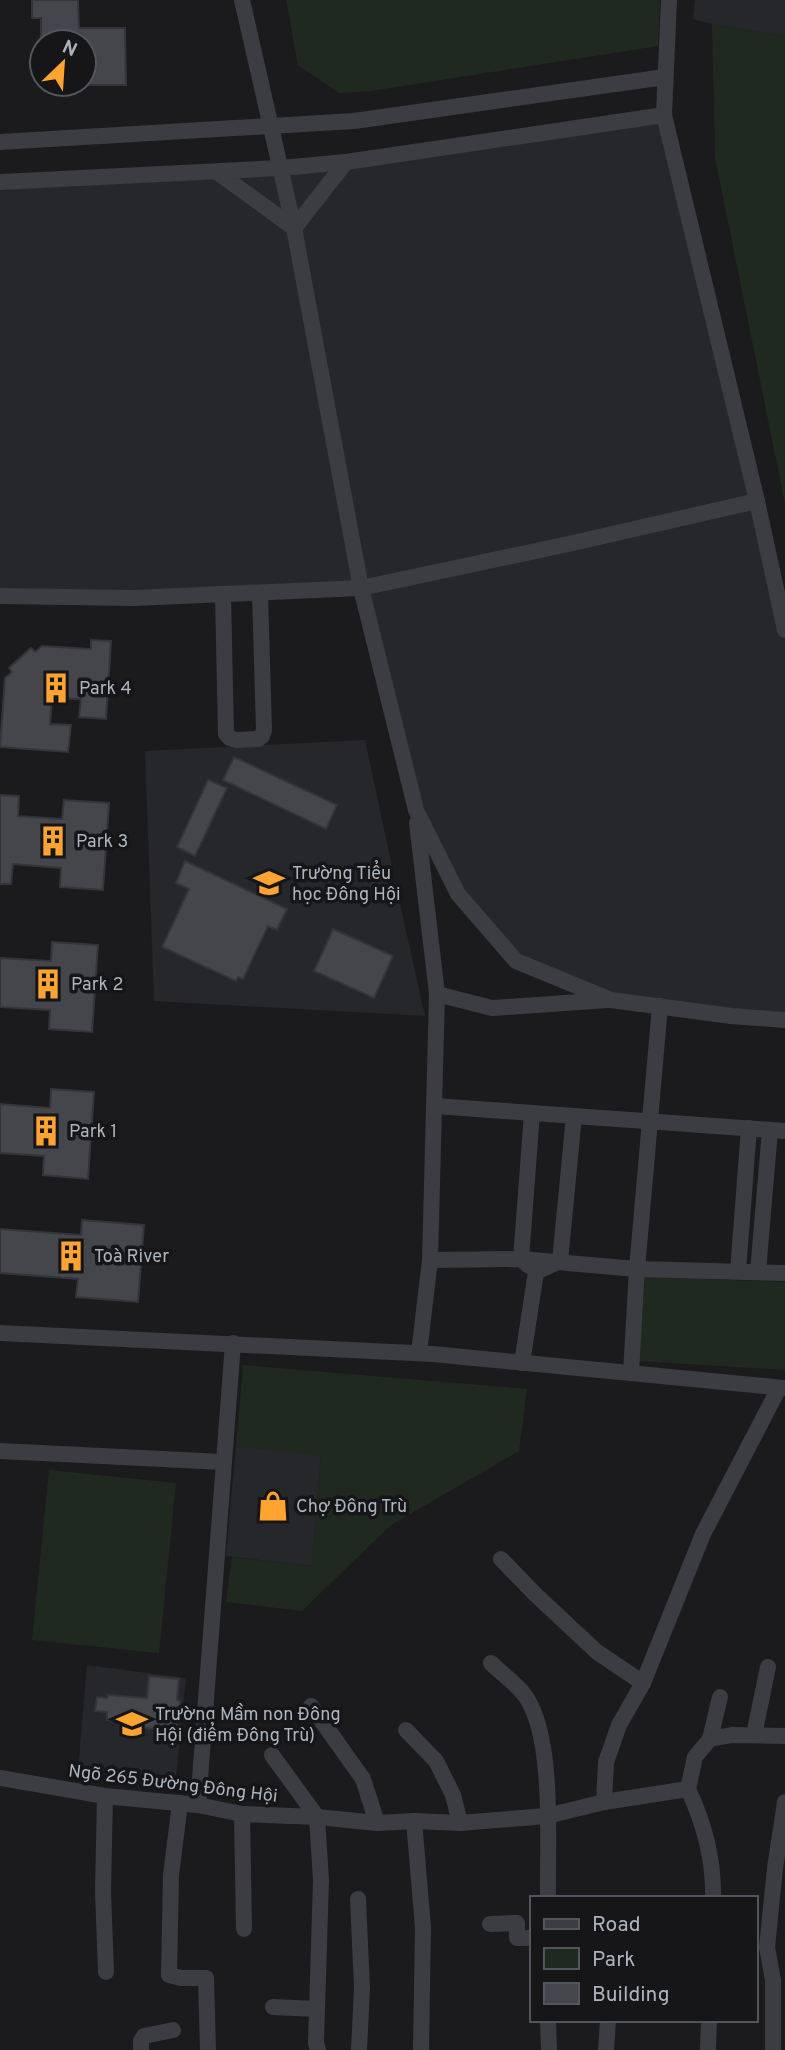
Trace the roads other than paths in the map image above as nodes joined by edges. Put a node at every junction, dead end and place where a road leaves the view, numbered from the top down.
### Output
1 (242, 0) edge
2 (669, 0) edge
3 (666, 77) junction
4 (664, 115) junction
5 (270, 127) junction
6 (0, 142) edge
7 (346, 162) junction
8 (281, 168) junction
9 (217, 172) junction
10 (0, 183) edge
11 (293, 228) junction
12 (757, 501) junction
13 (362, 588) junction
14 (260, 594) junction
15 (223, 595) junction
16 (0, 596) edge
17 (785, 630) edge
18 (415, 810) junction
19 (437, 994) junction
20 (611, 1000) junction
21 (660, 1006) junction
22 (785, 1020) edge
23 (435, 1106) junction
24 (531, 1113) junction
25 (574, 1116) junction
26 (651, 1121) junction
27 (748, 1128) junction
28 (778, 1130) edge
29 (430, 1259) junction
30 (521, 1259) junction
31 (560, 1261) junction
32 (637, 1269) junction
33 (738, 1271) junction
34 (536, 1272) junction
35 (758, 1272) junction
36 (785, 1273) edge
37 (0, 1333) edge
38 (233, 1343) junction
39 (419, 1353) junction
40 (522, 1363) junction
41 (631, 1373) junction
42 (782, 1388) edge
43 (0, 1451) edge
44 (223, 1462) junction
45 (501, 1559) dead end
46 (491, 1663) dead end
47 (768, 1667) dead end
48 (643, 1683) junction
49 (720, 1697) dead end
50 (311, 1706) dead end
51 (406, 1730) dead end
52 (754, 1735) junction
53 (785, 1736) edge
54 (710, 1739) junction
55 (272, 1755) dead end
56 (0, 1778) edge
57 (688, 1789) junction
58 (105, 1796) junction
59 (604, 1802) junction
60 (785, 1802) edge
61 (180, 1803) junction
62 (198, 1805) junction
63 (242, 1814) junction
64 (547, 1816) junction
65 (317, 1817) junction
66 (414, 1821) junction
67 (377, 1823) junction
68 (460, 1823) junction
69 (548, 1896) edge
70 (713, 1896) edge
71 (358, 1899) dead end
72 (490, 1924) dead end
73 (244, 1929) dead end
74 (530, 1938) edge
75 (106, 1972) dead end
76 (273, 2007) dead end
77 (317, 2009) junction
78 (548, 2022) edge
79 (608, 2022) edge
80 (709, 2022) edge
81 (173, 2030) dead end
82 (141, 2050) edge
83 (208, 2050) edge
84 (318, 2050) edge
85 (359, 2050) edge
86 (421, 2050) edge
87 (548, 2050) edge
88 (606, 2050) edge
89 (708, 2050) edge
90 (773, 2050) edge

1 - 5 street
2 - 3 street
3 - 4 street
3 - 5 street
4 - 7 street
4 - 12 street
5 - 6 street
5 - 8 street
7 - 8 street
7 - 11 street
8 - 9 street
8 - 11 street
9 - 10 street
9 - 11 street
11 - 13 street
12 - 13 street
12 - 17 street
13 - 14 street
13 - 18 street
14 - 15 street
14 - 15 street
15 - 16 street
18 - 19 street
18 - 20 street
19 - 20 street
19 - 23 street
20 - 21 street
21 - 22 street
21 - 26 street
23 - 24 street
23 - 29 street
24 - 25 street
24 - 30 street
25 - 26 street
25 - 31 street
26 - 27 street
26 - 32 street
27 - 28 street
27 - 33 street
28 - 35 street
29 - 30 street
29 - 39 street
30 - 31 street
30 - 34 street
31 - 32 street
31 - 34 street
32 - 33 street
32 - 41 street
33 - 35 street
34 - 40 street
35 - 36 street
37 - 38 street
38 - 39 street
38 - 44 street
39 - 40 street
40 - 41 street
41 - 42 street
42 - 48 street
43 - 44 street
44 - 62 street
45 - 48 street
46 - 64 street
47 - 52 street
48 - 59 street
49 - 54 street
50 - 67 street
51 - 68 street
52 - 53 street
52 - 54 street
54 - 57 street
55 - 65 street
56 - 58 street, Ngõ 265 Đường Đông Hội
57 - 59 street, Ngõ 265 Đường Đông Hội
57 - 70 street
58 - 61 street, Ngõ 265 Đường Đông Hội
58 - 75 street
59 - 64 street, Ngõ 265 Đường Đông Hội
60 - 90 street
61 - 62 street, Ngõ 265 Đường Đông Hội
61 - 83 street
62 - 63 street, Ngõ 265 Đường Đông Hội
63 - 65 street, Ngõ 265 Đường Đông Hội
63 - 73 street
64 - 68 street, Ngõ 265 Đường Đông Hội
64 - 69 street
65 - 67 street, Ngõ 265 Đường Đông Hội
65 - 77 street
66 - 67 street, Ngõ 265 Đường Đông Hội
66 - 68 street, Ngõ 265 Đường Đông Hội
66 - 86 street
71 - 85 street
72 - 74 street
76 - 77 street
77 - 84 street
78 - 87 street
79 - 88 street
80 - 89 street
81 - 82 street

